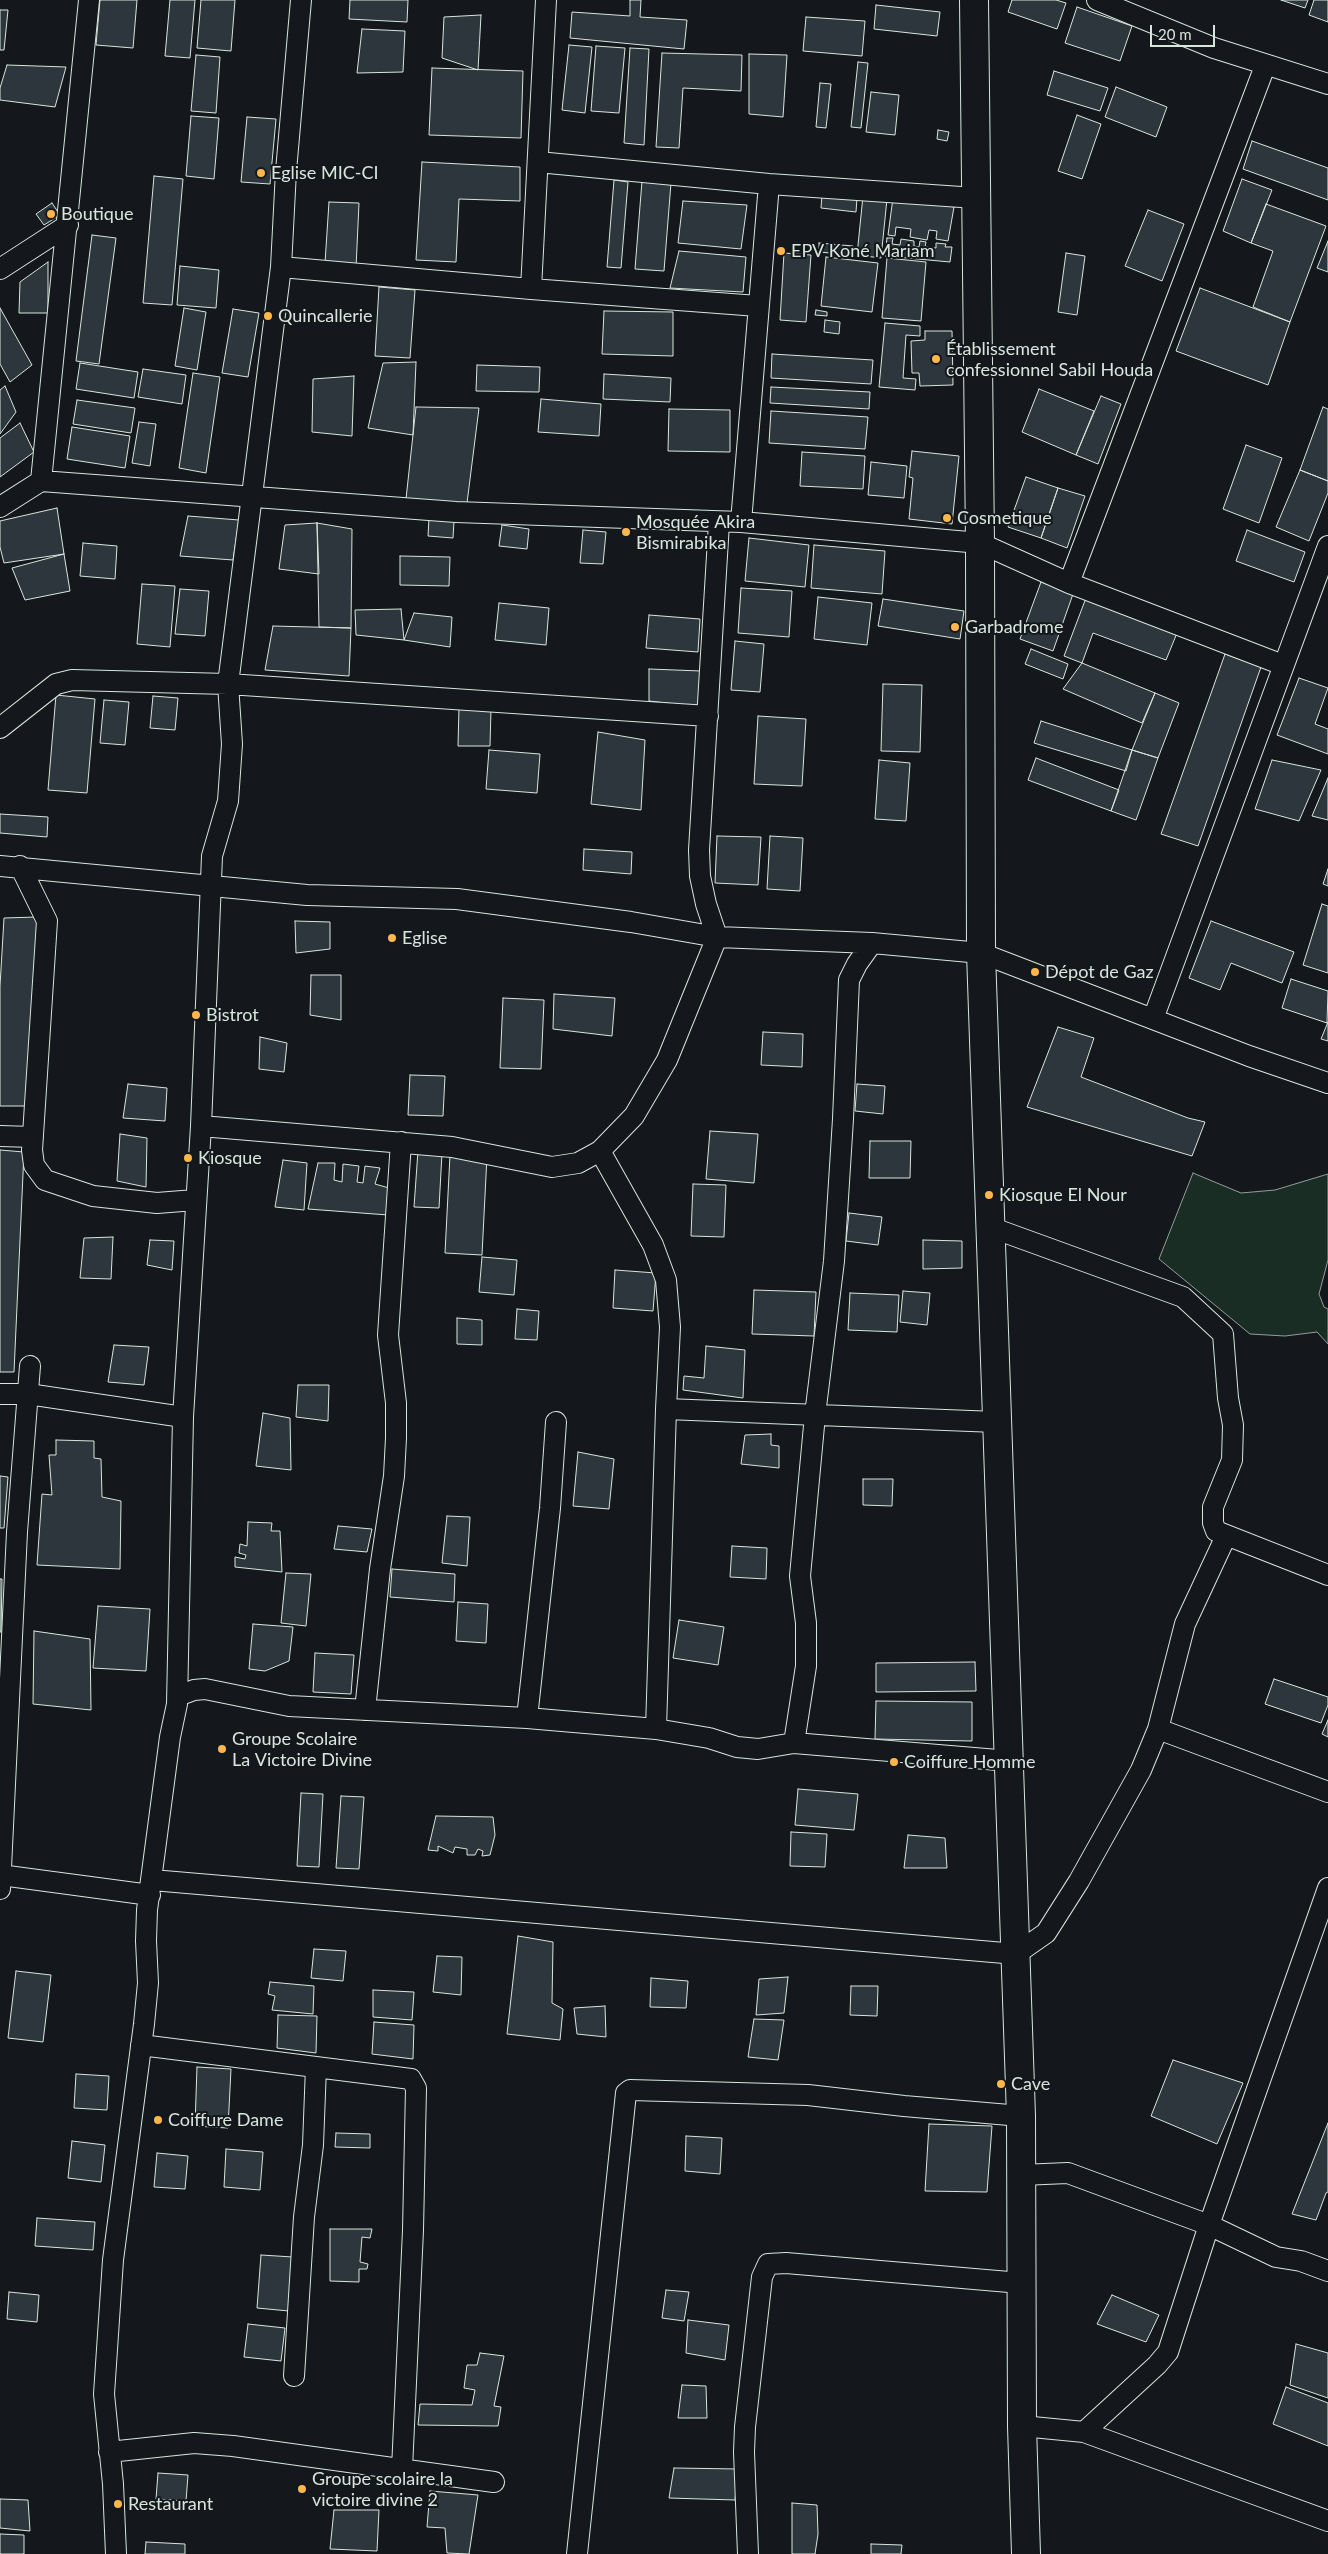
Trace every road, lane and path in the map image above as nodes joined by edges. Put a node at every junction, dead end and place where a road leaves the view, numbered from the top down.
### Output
1 (89, 0) edge
2 (301, 0) edge
3 (546, 0) edge
4 (974, 0) edge
5 (1097, 0) edge
6 (1265, 66) junction
7 (1328, 84) edge
8 (538, 162) junction
9 (769, 184) junction
10 (976, 198) junction
11 (68, 225) junction
12 (281, 267) junction
13 (0, 269) edge
14 (531, 289) junction
15 (758, 306) junction
16 (41, 482) junction
17 (253, 498) junction
18 (0, 507) edge
19 (740, 522) junction
20 (719, 523) junction
21 (980, 543) junction
22 (1328, 546) edge
23 (1069, 583) junction
24 (1283, 665) junction
25 (228, 684) junction
26 (708, 716) junction
27 (0, 728) edge
28 (10, 866) edge
29 (212, 887) junction
30 (718, 937) junction
31 (872, 944) junction
32 (981, 953) junction
33 (1154, 1019) junction
34 (1328, 1083) edge
35 (201, 1126) junction
36 (0, 1136) edge
37 (32, 1137) junction
38 (401, 1142) junction
39 (600, 1151) junction
40 (194, 1200) junction
41 (990, 1227) junction
42 (30, 1366) dead end
43 (0, 1394) edge
44 (28, 1394) junction
45 (666, 1409) junction
46 (815, 1415) junction
47 (183, 1417) junction
48 (556, 1422) dead end
49 (996, 1422) junction
50 (1226, 1536) junction
51 (1328, 1575) edge
52 (178, 1696) junction
53 (365, 1710) junction
54 (527, 1718) junction
55 (1158, 1729) junction
56 (656, 1730) junction
57 (794, 1743) junction
58 (1010, 1762) junction
59 (1328, 1792) edge
60 (0, 1880) edge
61 (151, 1887) junction
62 (1328, 1888) edge
63 (1016, 1954) junction
64 (142, 2045) junction
65 (316, 2067) junction
66 (1021, 2116) junction
67 (1021, 2175) junction
68 (1209, 2225) junction
69 (1328, 2271) edge
70 (1021, 2283) junction
71 (294, 2376) dead end
72 (1022, 2426) junction
73 (1084, 2432) junction
74 (109, 2452) junction
75 (402, 2469) junction
76 (494, 2482) dead end
77 (1328, 2520) edge
78 (116, 2554) edge
79 (577, 2554) edge
80 (748, 2554) edge
81 (1026, 2554) edge

1 - 11 street
2 - 12 street
3 - 8 street
4 - 10 street
5 - 6 street
6 - 7 street
6 - 23 street
8 - 9 street
8 - 14 street
9 - 10 street
9 - 15 street
10 - 21 street
11 - 13 street
11 - 16 street
12 - 14 street
12 - 17 street
14 - 15 street
15 - 19 street
16 - 17 street
16 - 18 street
17 - 20 street
17 - 25 street
19 - 20 street
19 - 21 street
20 - 26 street
21 - 23 street
21 - 32 street
22 - 24 street
23 - 24 street
24 - 33 street
25 - 26 street
25 - 27 street
25 - 29 street
26 - 30 street
28 - 29 street
28 - 37 street
29 - 30 street
29 - 35 street
30 - 31 street
30 - 39 street
31 - 32 street
31 - 46 street
32 - 33 street
32 - 41 street
33 - 34 street
35 - 38 street
35 - 40 street
36 - 37 street
37 - 40 street
38 - 39 street
38 - 53 street
39 - 45 street
40 - 47 street
41 - 49 street
41 - 50 street
42 - 44 street
43 - 44 street
44 - 47 street
44 - 60 street
45 - 46 street
45 - 56 street
46 - 49 street
46 - 57 street
47 - 52 street
48 - 54 street
49 - 58 street
50 - 51 street
50 - 55 street
52 - 53 street
52 - 61 street
53 - 54 street
54 - 56 street
55 - 59 street
55 - 63 street
56 - 57 street
57 - 58 street
58 - 63 street
60 - 61 street
61 - 63 street
61 - 64 street
62 - 68 street
63 - 66 street
64 - 65 street
64 - 74 street
65 - 71 street
65 - 75 street
66 - 67 street
66 - 79 street
67 - 68 street
67 - 70 street
68 - 69 street
68 - 73 street
70 - 72 street
70 - 80 street
72 - 73 street
72 - 81 street
73 - 77 street
74 - 75 street
74 - 78 street
75 - 76 street

